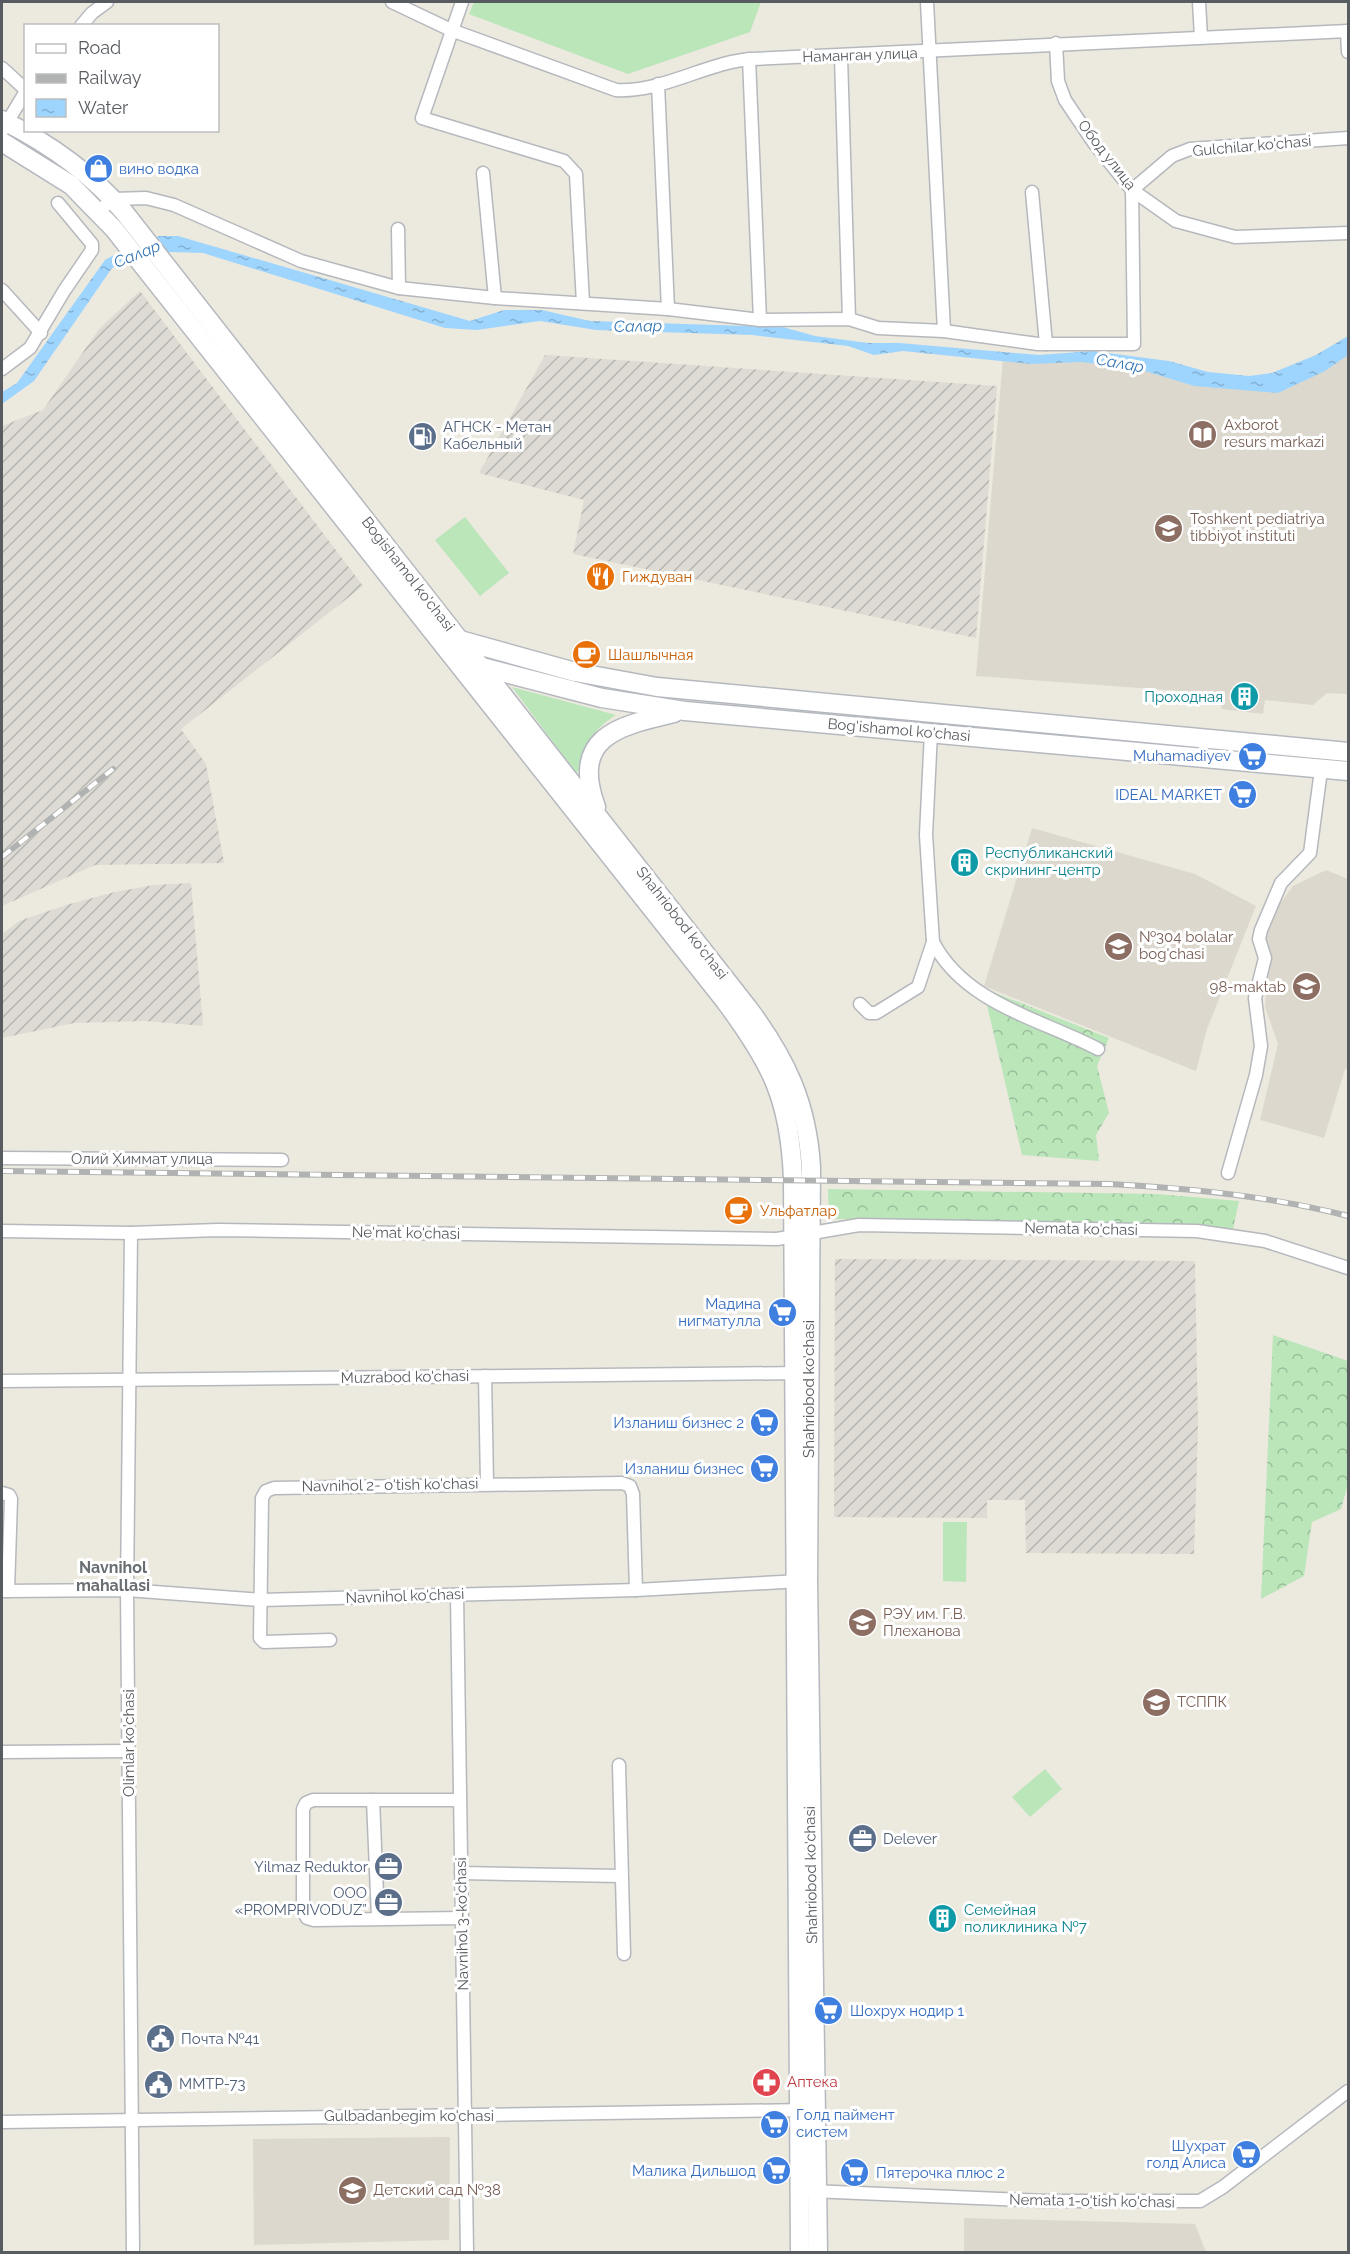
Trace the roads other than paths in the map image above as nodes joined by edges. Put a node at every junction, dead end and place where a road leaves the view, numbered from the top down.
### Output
1 (107, 2) edge
2 (392, 2) edge
3 (462, 2) edge
4 (927, 2) edge
5 (1199, 2) edge
6 (83, 24) edge
7 (451, 30) junction
8 (1348, 31) edge
9 (1201, 37) junction
10 (1056, 44) junction
11 (929, 52) junction
12 (1348, 52) edge
13 (841, 57) junction
14 (749, 59) junction
15 (2, 68) edge
16 (658, 84) junction
17 (24, 89) edge
18 (24, 94) edge
19 (3, 125) edge
20 (1348, 138) edge
21 (2, 142) edge
22 (483, 173) dead end
23 (1132, 190) junction
24 (1032, 192) dead end
25 (58, 203) dead end
26 (106, 205) junction
27 (398, 229) dead end
28 (1348, 233) edge
29 (399, 288) junction
30 (2, 290) edge
31 (495, 298) junction
32 (583, 303) junction
33 (668, 309) junction
34 (849, 319) junction
35 (760, 320) junction
36 (944, 331) junction
37 (41, 333) junction
38 (1046, 344) junction
39 (2, 369) edge
40 (371, 540) junction
41 (460, 640) junction
42 (454, 658) junction
43 (482, 668) junction
44 (802, 701) junction
45 (685, 711) junction
46 (510, 716) junction
47 (800, 721) junction
48 (1044, 724) junction
49 (1109, 730) junction
50 (931, 732) junction
51 (1043, 743) junction
52 (1108, 749) junction
53 (1348, 752) edge
54 (1320, 770) junction
55 (1348, 771) edge
56 (603, 822) junction
57 (933, 942) junction
58 (860, 1004) dead end
59 (1098, 1049) dead end
60 (2, 1158) edge
61 (282, 1160) dead end
62 (1228, 1173) dead end
63 (2, 1231) edge
64 (130, 1233) junction
65 (801, 1235) junction
66 (1348, 1268) edge
67 (801, 1373) junction
68 (485, 1376) junction
69 (128, 1380) junction
70 (2, 1381) edge
71 (487, 1483) junction
72 (2, 1493) edge
73 (801, 1581) junction
74 (128, 1590) junction
75 (636, 1590) junction
76 (5, 1591) edge
77 (457, 1595) junction
78 (261, 1600) junction
79 (330, 1640) dead end
80 (128, 1751) junction
81 (2, 1752) edge
82 (619, 1765) dead end
83 (374, 1800) junction
84 (460, 1800) junction
85 (461, 1873) junction
86 (621, 1876) junction
87 (378, 1918) junction
88 (462, 1918) junction
89 (624, 1954) dead end
90 (1348, 2091) edge
91 (807, 2110) junction
92 (465, 2117) junction
93 (132, 2120) junction
94 (2, 2122) edge
95 (808, 2191) junction
96 (133, 2253) edge
97 (466, 2253) edge
98 (800, 2253) edge
99 (818, 2253) edge

1 - 6 street
2 - 7 street, Наманган улица
3 - 7 street
4 - 11 street
5 - 9 street
7 - 16 street, Наманган улица
7 - 32 street
8 - 9 street, Наманган улица
8 - 12 street
9 - 10 street, Наманган улица
10 - 11 street, Наманган улица
10 - 23 street, Обод улица
11 - 13 street, Наманган улица
11 - 36 street
13 - 14 street, Наманган улица
13 - 34 street
14 - 16 street, Наманган улица
14 - 35 street
15 - 17 street
16 - 33 street
18 - 19 street
19 - 26 main road, Bogishamol ko'chasi
20 - 23 street, Gulchilar ko'chasi
21 - 26 main road, Bogishamol ko'chasi
22 - 31 street
23 - 28 street, Обод улица
23 - 38 street
24 - 38 street
25 - 37 street
26 - 29 street
26 - 40 main road, Bogishamol ko'chasi
27 - 29 street
29 - 31 street
30 - 37 street
31 - 32 street
32 - 33 street
33 - 35 street
34 - 35 street
34 - 36 street
36 - 38 street
37 - 39 street
40 - 41 main road, Bogishamol ko'chasi
40 - 42 main road, Bogishamol ko'chasi
41 - 42 main road, Bogishamol ko'chasi
41 - 43 main road, Shahriobod ko'chasi
41 - 44 main road, Bog'ishamol ko'chasi
42 - 43 main road, Bog'ishamol ko'chasi
42 - 46 main road, Shahriobod ko'chasi
43 - 45 main road, Bog'ishamol ko'chasi
43 - 46 main road, Shahriobod ko'chasi
44 - 47 main road
44 - 48 main road, Bog'ishamol ko'chasi
45 - 47 main road, Bog'ishamol ko'chasi
45 - 56 main road
46 - 56 main road, Shahriobod ko'chasi
46 - 65 main road, Shahriobod ko'chasi
47 - 50 main road, Bog'ishamol ko'chasi
48 - 49 main road, Bog'ishamol ko'chasi
48 - 51 main road
49 - 52 main road
49 - 53 main road, Bog'ishamol ko'chasi
50 - 51 main road, Bog'ishamol ko'chasi
50 - 57 street
51 - 52 main road, Bog'ishamol ko'chasi
52 - 54 main road, Bog'ishamol ko'chasi
54 - 55 main road, Bog'ishamol ko'chasi
54 - 62 street
56 - 65 main road, Shahriobod ko'chasi
57 - 58 street
57 - 59 street
60 - 61 street, Олий Химмат улица
63 - 64 street, Ne'mat ko'chasi
64 - 65 street, Ne'mat ko'chasi
64 - 69 street, Olimlar ko'chasi
65 - 66 street, Nemata ko'chasi
65 - 67 main road, Shahriobod ko'chasi
67 - 68 street, Muzrabod ko'chasi
67 - 73 main road, Shahriobod ko'chasi
68 - 69 street, Muzrabod ko'chasi
68 - 71 street
69 - 70 street, Muzrabod ko'chasi
69 - 74 street, Olimlar ko'chasi
71 - 75 street, Navnihol 2- o'tish ko'chasi
71 - 78 street, Navnihol 2- o'tish ko'chasi
72 - 76 street
73 - 75 street, Navnihol ko'chasi
73 - 91 main road, Shahriobod ko'chasi
74 - 76 street, Navnihol ko'chasi
74 - 78 street, Navnihol ko'chasi
74 - 80 street, Olimlar ko'chasi
75 - 77 street, Navnihol ko'chasi
77 - 78 street, Navnihol ko'chasi
77 - 84 street, Navnihol 3-ko'chasi
78 - 79 street, Navnihol 2- o'tish ko'chasi
80 - 81 street
80 - 93 street, Olimlar ko'chasi
82 - 86 street
83 - 84 street
83 - 87 street
83 - 87 street
84 - 85 street, Navnihol 3-ko'chasi
85 - 86 street
85 - 88 street, Navnihol 3-ko'chasi
86 - 89 street
87 - 88 street
88 - 92 street, Navnihol 3-ko'chasi
90 - 95 street, Nemata 1-o'tish ko'chasi
91 - 92 street, Gulbadanbegim ko'chasi
91 - 95 main road, Shahriobod ko'chasi
92 - 93 street, Gulbadanbegim ko'chasi
92 - 97 street, Navnihol 3-ko'chasi
93 - 94 street, Gulbadanbegim ko'chasi
93 - 96 street, Olimlar ko'chasi
95 - 98 main road, Shahriobod ko'chasi
95 - 99 main road, Shahriobod ko'chasi

